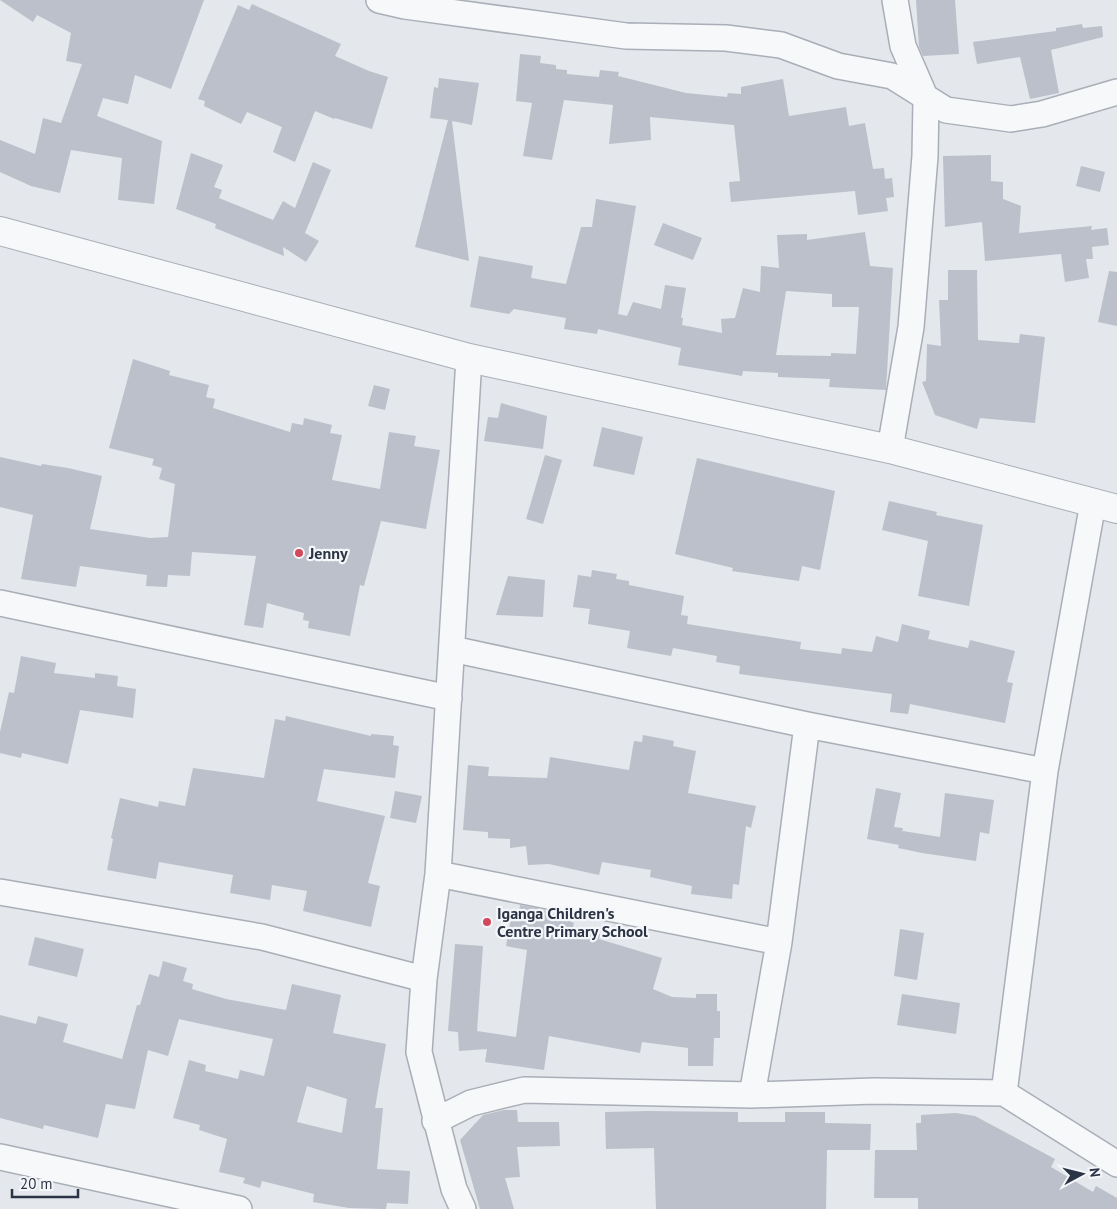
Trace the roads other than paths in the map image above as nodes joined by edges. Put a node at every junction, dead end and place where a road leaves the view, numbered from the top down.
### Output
1 (380, 0) edge
2 (895, 0) edge
3 (1117, 92) edge
4 (926, 98) junction
5 (0, 230) edge
6 (469, 358) junction
7 (890, 449) junction
8 (1105, 506) edge
9 (0, 603) edge
10 (452, 649) junction
11 (448, 698) junction
12 (807, 725) junction
13 (1045, 771) junction
14 (438, 874) junction
15 (0, 892) edge
16 (780, 942) junction
17 (424, 979) junction
18 (1004, 1093) junction
19 (752, 1095) junction
20 (435, 1121) junction
21 (0, 1157) edge
22 (1117, 1164) edge
23 (239, 1209) edge
24 (463, 1209) edge

1 - 4 street
2 - 4 street
3 - 4 street
4 - 7 street
5 - 6 street
6 - 7 street
6 - 10 street
7 - 8 street
8 - 13 street
9 - 11 street
10 - 11 street
10 - 12 street
11 - 14 street
12 - 13 street
12 - 16 street
13 - 18 street
14 - 16 street
14 - 17 street
15 - 17 street
16 - 19 street
17 - 20 street
18 - 19 street
18 - 22 street
19 - 20 street
20 - 24 street
21 - 23 street

